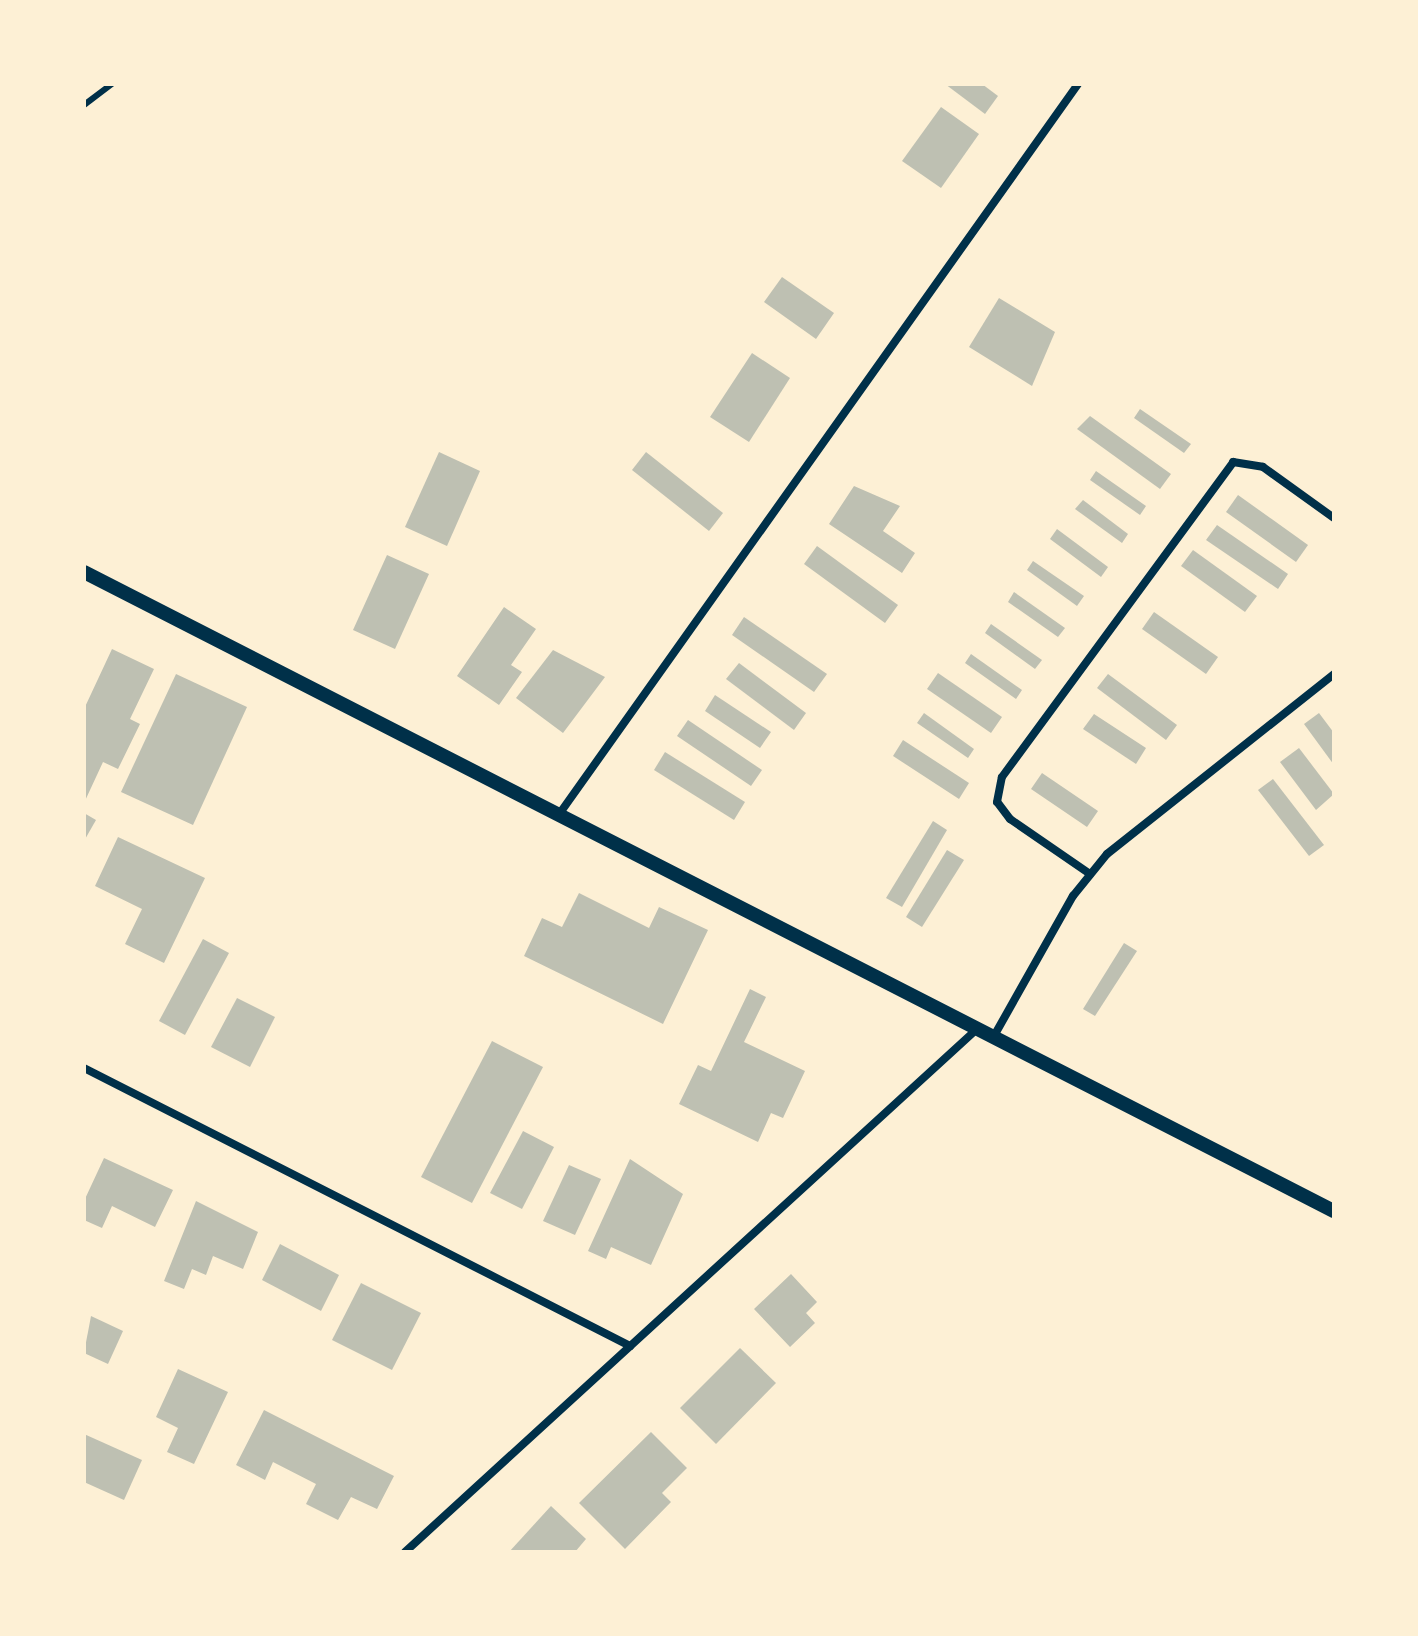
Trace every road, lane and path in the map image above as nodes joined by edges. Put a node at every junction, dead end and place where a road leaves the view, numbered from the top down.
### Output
1 (112, 84) edge
2 (1078, 84) edge
3 (84, 105) edge
4 (1334, 518) edge
5 (84, 572) edge
6 (1334, 674) edge
7 (560, 813) junction
8 (1090, 874) junction
9 (978, 1028) junction
10 (994, 1036) junction
11 (84, 1068) edge
12 (1334, 1211) edge
13 (630, 1346) junction
14 (405, 1552) edge

1 - 3 lane
2 - 7 street
4 - 8 street
5 - 7 street
6 - 8 street
7 - 9 street
8 - 10 street
9 - 10 street
9 - 13 street
10 - 12 street
11 - 13 street
13 - 14 street

